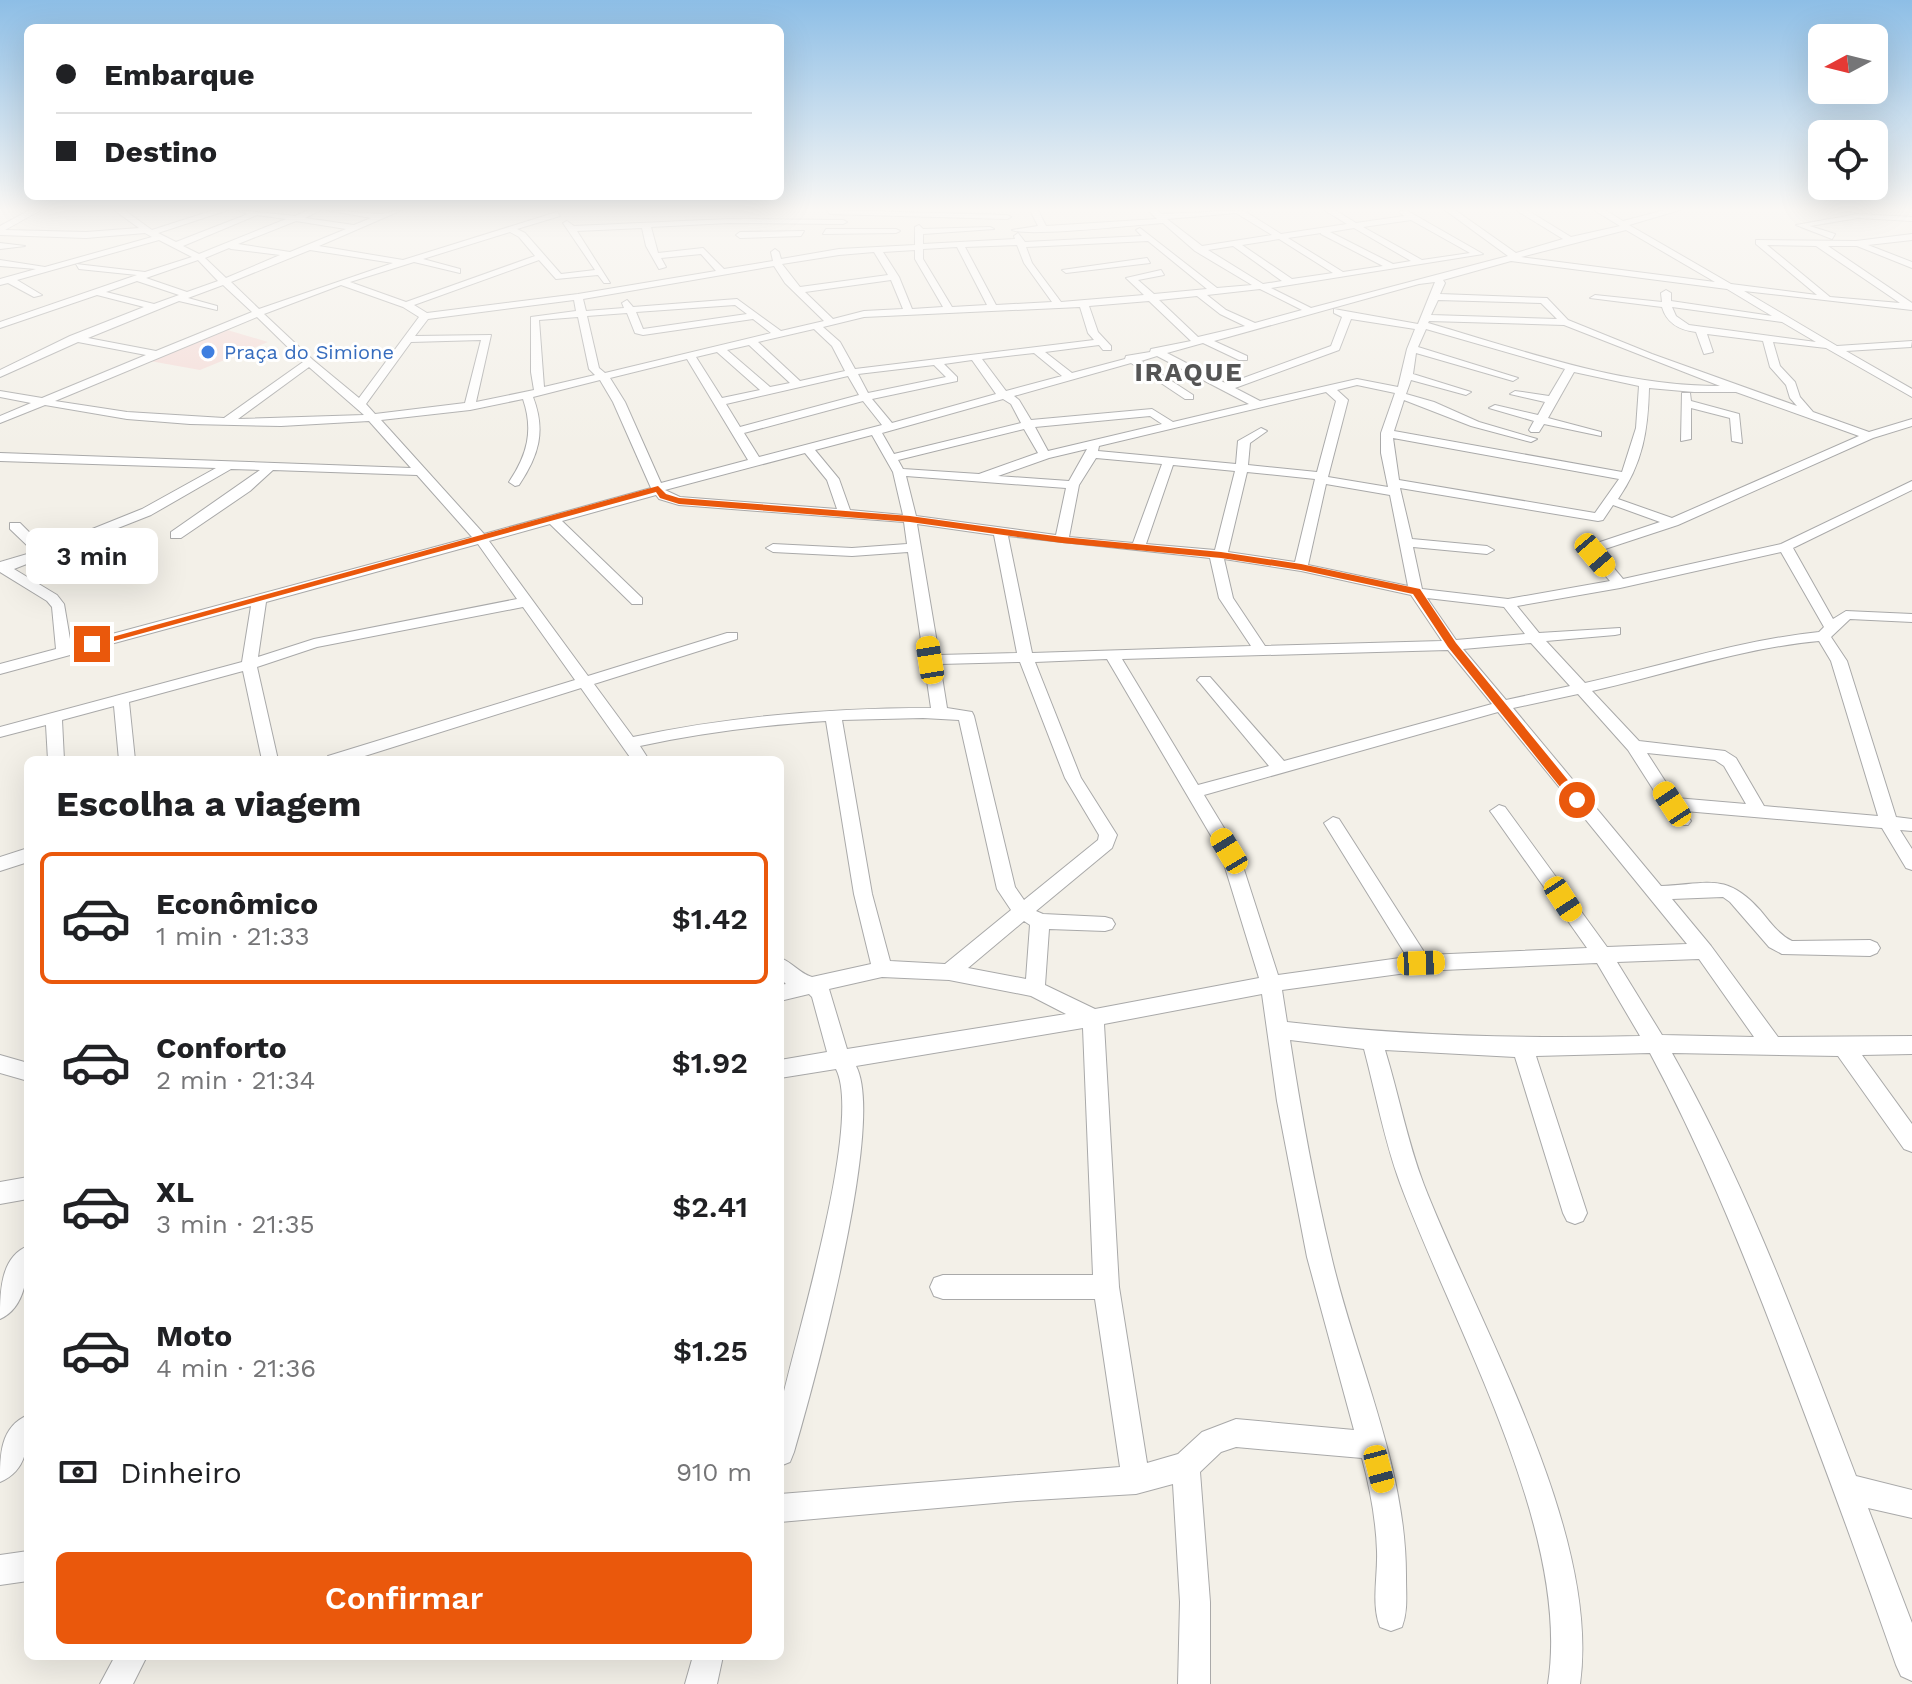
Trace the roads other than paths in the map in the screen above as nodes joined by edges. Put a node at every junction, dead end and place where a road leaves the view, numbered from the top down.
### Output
1 (23, 289) edge
2 (106, 289) edge
3 (168, 289) edge
4 (204, 289) edge
5 (234, 289) edge
6 (324, 289) edge
7 (360, 289) edge
8 (452, 289) edge
9 (624, 289) edge
10 (808, 289) edge
11 (899, 289) edge
12 (936, 289) edge
13 (983, 289) edge
14 (1046, 289) edge
15 (1141, 289) edge
16 (1178, 289) edge
17 (1212, 289) edge
18 (1241, 289) edge
19 (1262, 289) edge
20 (1391, 289) edge
21 (1437, 289) edge
22 (1663, 289) edge
23 (1735, 289) edge
24 (1744, 289) edge
25 (1814, 289) edge
26 (1885, 289) edge
27 (616, 290) junction
28 (798, 290) joint
29 (1215, 291) junction
30 (96, 292) junction
31 (1198, 292) junction
32 (1183, 293) junction
33 (37, 295) dead end
34 (183, 296) junction
35 (1147, 296) junction
36 (578, 297) junction
37 (1434, 297) junction
38 (1595, 298) dead end
39 (1828, 300) junction
40 (1084, 304) junction
41 (1666, 304) junction
42 (406, 305) junction
43 (1059, 306) junction
44 (1328, 306) junction
45 (153, 307) junction
46 (1912, 307) edge
47 (214, 308) dead end
48 (994, 310) junction
49 (1311, 311) junction
50 (632, 312) junction
51 (950, 312) junction
52 (259, 313) junction
53 (909, 313) junction
54 (582, 315) junction
55 (425, 316) junction
56 (756, 316) junction
57 (1347, 316) junction
58 (829, 320) junction
59 (1784, 320) junction
60 (1565, 322) junction
61 (1422, 323) junction
62 (0, 325) edge
63 (816, 325) junction
64 (1253, 326) junction
65 (1524, 330) junction
66 (1701, 331) junction
67 (780, 335) junction
68 (74, 338) junction
69 (408, 339) junction
70 (1199, 339) junction
71 (1767, 339) junction
72 (1100, 342) junction
73 (753, 343) junction
74 (1911, 344) edge
75 (1831, 348) junction
76 (1412, 349) junction
77 (721, 350) junction
78 (1037, 350) junction
79 (1516, 350) junction
80 (1155, 351) junction
81 (1708, 352) dead end
82 (158, 354) junction
83 (691, 357) junction
84 (975, 357) junction
85 (1243, 358) dead end
86 (1126, 359) junction
87 (936, 361) junction
88 (309, 362) junction
89 (1572, 366) junction
90 (0, 374) edge
91 (854, 374) junction
92 (1912, 375) edge
93 (1069, 376) junction
94 (1880, 376) junction
95 (601, 377) junction
96 (1513, 378) dead end
97 (1620, 378) junction
98 (799, 386) junction
99 (1644, 386) junction
100 (1228, 387) junction
101 (1402, 387) junction
102 (1330, 390) junction
103 (1746, 390) junction
104 (1792, 391) junction
105 (540, 392) junction
106 (769, 392) junction
107 (1466, 392) dead end
108 (0, 394) edge
109 (1004, 394) junction
110 (1515, 394) dead end
111 (1912, 394) edge
112 (527, 396) junction
113 (865, 397) junction
114 (1189, 397) dead end
115 (1686, 397) junction
116 (1551, 400) junction
117 (45, 402) junction
118 (720, 402) junction
119 (360, 404) junction
120 (1261, 406) junction
121 (470, 407) junction
122 (1495, 408) dead end
123 (1811, 414) junction
124 (370, 417) junction
125 (1541, 419) junction
126 (0, 420) edge
127 (227, 421) junction
128 (1912, 422) edge
129 (1029, 424) junction
130 (889, 426) junction
131 (1173, 427) junction
132 (738, 431) junction
133 (875, 431) junction
134 (1261, 431) dead end
135 (1387, 433) junction
136 (1597, 434) dead end
137 (1869, 436) junction
138 (1531, 439) junction
139 (1685, 439) dead end
140 (1738, 441) dead end
141 (807, 448) junction
142 (1093, 449) junction
143 (1045, 455) junction
144 (0, 457) edge
145 (1526, 457) junction
146 (893, 458) junction
147 (755, 461) junction
148 (1169, 461) junction
149 (226, 467) junction
150 (1242, 468) junction
151 (268, 469) junction
152 (423, 472) junction
153 (899, 472) junction
154 (1627, 477) junction
155 (980, 478) junction
156 (1323, 478) junction
157 (515, 482) dead end
158 (1073, 485) junction
159 (1912, 485) edge
160 (1393, 487) junction
161 (658, 489) junction
162 (1612, 501) junction
163 (845, 514) junction
164 (552, 519) junction
165 (910, 519) junction
166 (1673, 522) junction
167 (15, 526) dead end
168 (1000, 530) junction
169 (176, 535) dead end
170 (481, 539) junction
171 (1062, 540) junction
172 (1408, 543) junction
173 (1139, 545) junction
174 (1785, 547) junction
175 (773, 548) dead end
176 (914, 548) junction
177 (1487, 550) dead end
178 (43, 554) junction
179 (1218, 554) junction
180 (2, 567) edge
181 (1301, 567) junction
182 (1620, 584) junction
183 (1416, 592) junction
184 (259, 599) junction
185 (637, 601) dead end
186 (526, 602) junction
187 (1508, 603) junction
188 (1912, 618) edge
189 (1615, 631) dead end
190 (1827, 632) junction
191 (732, 636) dead end
192 (1535, 638) junction
193 (1452, 645) junction
194 (1260, 649) junction
195 (64, 652) junction
196 (1112, 655) junction
197 (1026, 658) junction
198 (930, 660) junction
199 (249, 665) junction
200 (0, 669) edge
201 (1205, 680) dead end
202 (584, 681) junction
203 (1582, 689) junction
204 (121, 700) junction
205 (1501, 706) junction
206 (940, 713) junction
207 (833, 715) junction
208 (54, 717) junction
209 (0, 732) edge
210 (630, 743) junction
211 (376, 746) junction
212 (1634, 746) junction
213 (56, 756) edge
214 (127, 756) edge
215 (269, 756) edge
216 (346, 756) edge
217 (385, 756) edge
218 (638, 756) edge
219 (1280, 767) junction
220 (1192, 793) junction
221 (1672, 804) junction
222 (1757, 809) junction
223 (1499, 811) dead end
224 (1682, 821) dead end
225 (1888, 822) junction
226 (1333, 823) dead end
227 (1912, 825) edge
228 (24, 856) edge
229 (1912, 863) edge
230 (0, 864) edge
231 (1654, 893) junction
232 (1032, 917) junction
233 (1105, 924) dead end
234 (1870, 948) dead end
235 (1704, 951) junction
236 (1600, 955) junction
237 (1421, 963) junction
238 (882, 969) junction
239 (784, 970) edge
240 (949, 972) junction
241 (1271, 984) junction
242 (813, 986) junction
243 (1035, 989) junction
244 (784, 992) edge
245 (1093, 1018) junction
246 (1278, 1030) junction
247 (1372, 1041) junction
248 (1654, 1044) junction
249 (1912, 1045) edge
250 (1772, 1046) junction
251 (1844, 1047) junction
252 (1523, 1048) junction
253 (844, 1059) junction
254 (784, 1068) edge
255 (1912, 1142) edge
256 (24, 1189) edge
257 (0, 1193) edge
258 (1575, 1213) dead end
259 (24, 1265) edge
260 (943, 1287) dead end
261 (1106, 1287) junction
262 (0, 1306) edge
263 (24, 1435) edge
264 (784, 1439) edge
265 (1372, 1445) junction
266 (1186, 1466) junction
267 (0, 1468) edge
268 (1136, 1480) junction
269 (1850, 1489) junction
270 (1912, 1504) edge
271 (784, 1508) edge
272 (24, 1567) edge
273 (0, 1570) edge
274 (1391, 1616) dead end
275 (130, 1660) edge
276 (707, 1660) edge
277 (1912, 1665) edge
278 (116, 1684) edge
279 (701, 1684) edge
280 (1194, 1684) edge
281 (1564, 1684) edge

1 - 33 street
2 - 30 street
3 - 34 street
4 - 34 street
5 - 52 street
6 - 52 street
7 - 42 street
8 - 42 street
9 - 27 street
10 - 28 street
11 - 53 street
12 - 51 street
13 - 48 street
14 - 43 street
15 - 35 street
16 - 32 street
17 - 29 street
18 - 29 street
19 - 49 street
20 - 44 street
21 - 37 street
22 - 41 street
23 - 59 street
24 - 39 street
25 - 39 street
26 - 46 street
27 - 36 street
27 - 50 street
28 - 58 street
29 - 31 street
30 - 45 street
30 - 62 street
31 - 32 street
31 - 64 street
32 - 35 street
34 - 45 street
34 - 47 street
35 - 40 street
35 - 70 street
36 - 54 street
36 - 55 street
37 - 60 street
37 - 61 street
38 - 41 street
39 - 46 street
40 - 43 street
40 - 72 street
41 - 59 street
41 - 66 street
42 - 55 street
43 - 48 street
44 - 49 street
44 - 57 street
45 - 68 street
48 - 51 street
49 - 64 street
50 - 54 street
50 - 56 street
50 - 56 street
51 - 53 street
52 - 82 street
52 - 88 street
53 - 58 street
54 - 95 street
54 - 105 street
55 - 69 street
56 - 67 street
57 - 61 street
57 - 100 street
58 - 63 street
59 - 75 street
60 - 65 street
60 - 103 street
61 - 65 street
61 - 76 street
61 - 79 street
63 - 67 street
63 - 91 street
64 - 70 street
65 - 79 street
66 - 71 street
66 - 81 street
67 - 73 street
68 - 82 street
68 - 90 street
69 - 119 street
69 - 121 street
70 - 80 street
70 - 85 street
71 - 75 street
71 - 104 street
72 - 78 street
72 - 86 street
73 - 77 street
73 - 98 street
74 - 75 street
75 - 94 street
76 - 96 street
76 - 101 street
77 - 83 street
77 - 106 street
78 - 84 street
78 - 93 street
79 - 89 street
80 - 86 street
80 - 100 street
82 - 117 street
83 - 95 street
83 - 118 street
84 - 87 street
84 - 109 street
86 - 93 street
86 - 114 street
87 - 91 street
87 - 113 street
88 - 119 street
88 - 127 street
89 - 97 street
89 - 116 street
91 - 98 street
91 - 113 street
92 - 94 street
93 - 109 street
94 - 111 street
95 - 105 street
95 - 161 street
97 - 99 street
97 - 115 street
98 - 106 street
99 - 115 street
99 - 154 street
100 - 120 street
101 - 102 street
101 - 107 street
101 - 135 street
101 - 138 street
102 - 120 street
102 - 156 street
103 - 104 street
103 - 115 street
103 - 123 street
104 - 123 street
105 - 112 street
106 - 118 street
108 - 117 street
109 - 129 street
109 - 130 street
110 - 116 street
112 - 121 street
112 - 157 street
113 - 130 street
113 - 132 street
115 - 139 street
115 - 140 street
116 - 125 street
117 - 126 street
117 - 127 street
118 - 132 street
119 - 124 street
120 - 131 street
121 - 124 street
122 - 125 street
123 - 137 street
124 - 127 street
124 - 152 street
125 - 136 street
125 - 138 street
128 - 137 street
129 - 131 street
129 - 143 street
129 - 146 street
130 - 133 street
131 - 142 street
132 - 147 street
133 - 141 street
133 - 146 street
134 - 150 street
135 - 145 street
135 - 160 street
137 - 166 street
138 - 145 street
141 - 147 street
141 - 163 street
142 - 143 street
142 - 148 street
142 - 158 street
143 - 155 street
144 - 149 street
145 - 154 street
146 - 153 street
147 - 161 street
148 - 150 street
148 - 173 street
149 - 151 street
149 - 178 street
150 - 156 street
150 - 179 street
151 - 152 street
151 - 169 street
152 - 170 street
153 - 155 street
153 - 165 street
154 - 162 street
155 - 158 street
156 - 160 street
156 - 181 street
158 - 171 street
159 - 174 street
160 - 162 street
160 - 172 street
161 - 163 street
161 - 164 street
162 - 166 street
163 - 165 street
164 - 170 street
164 - 185 street
165 - 168 street
165 - 176 street
166 - 182 street
167 - 178 street
168 - 171 street
168 - 197 street
170 - 184 street
170 - 186 street
171 - 173 street
172 - 177 street
172 - 183 street
173 - 179 street
174 - 182 street
174 - 190 street
175 - 176 street
176 - 198 street
178 - 180 street
179 - 181 street
179 - 194 street
180 - 195 street
181 - 183 street
182 - 187 street
183 - 187 street
183 - 193 street
184 - 195 street
184 - 199 street
186 - 199 street
186 - 202 street
187 - 192 street
188 - 190 street
189 - 192 street
190 - 203 street
190 - 225 street
191 - 202 street
192 - 193 street
192 - 203 street
193 - 194 street
193 - 205 street
194 - 196 street
195 - 200 street
196 - 197 street
196 - 220 street
197 - 198 street
197 - 232 street
198 - 206 street
199 - 204 street
199 - 215 street
201 - 219 street
202 - 210 street
202 - 211 street
203 - 205 street
203 - 212 street
204 - 208 street
204 - 214 street
205 - 219 street
205 - 231 street
206 - 207 street
206 - 232 street
207 - 210 street
207 - 238 street
208 - 209 street
208 - 213 street
210 - 218 street
211 - 216 street
211 - 217 street
212 - 221 street
212 - 222 street
219 - 220 street
220 - 241 street
221 - 222 street
221 - 224 street
222 - 225 street
223 - 236 street
225 - 227 street
225 - 229 street
226 - 237 street
228 - 230 street
231 - 234 street
231 - 235 street
232 - 233 street
232 - 240 street
232 - 243 street
235 - 236 street
235 - 250 street
236 - 237 street
236 - 248 street
237 - 241 street
238 - 240 street
238 - 242 street
239 - 242 street
240 - 243 street
241 - 245 street
241 - 246 street
242 - 244 street
242 - 253 street
243 - 245 street
245 - 253 street
245 - 261 street
246 - 247 street
246 - 265 street
247 - 252 street
247 - 281 street
248 - 250 street
248 - 252 street
248 - 269 street
249 - 251 street
250 - 251 street
251 - 255 street
252 - 258 street
253 - 254 street
253 - 264 street
256 - 257 street
259 - 262 street
260 - 261 street
261 - 268 street
263 - 267 street
265 - 266 street
265 - 274 street
266 - 268 street
266 - 280 street
268 - 271 street
269 - 270 street
269 - 277 street
272 - 273 street
275 - 278 street
276 - 279 street

